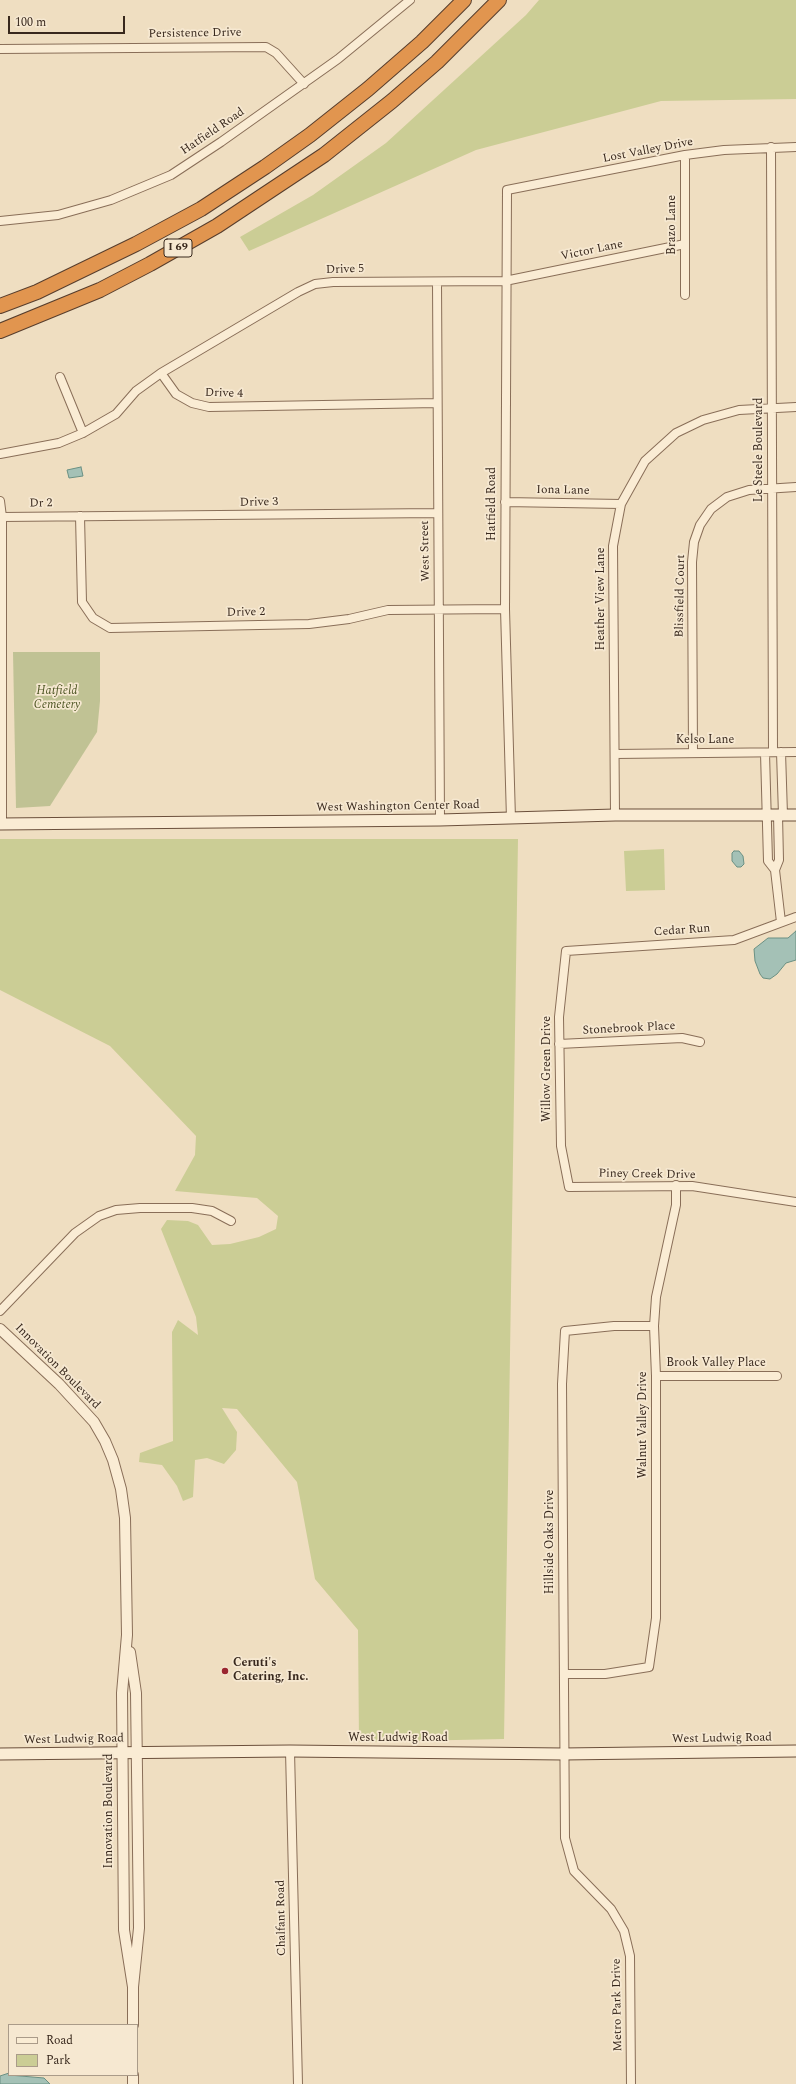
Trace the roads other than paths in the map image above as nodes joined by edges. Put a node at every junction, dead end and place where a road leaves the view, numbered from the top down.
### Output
1 (410, 0) edge
2 (464, 0) edge
3 (499, 0) edge
4 (0, 49) edge
5 (304, 84) junction
6 (771, 147) junction
7 (796, 147) edge
8 (685, 155) junction
9 (507, 190) joint
10 (0, 221) edge
11 (685, 244) junction
12 (505, 281) junction
13 (436, 282) junction
14 (685, 296) dead end
15 (0, 306) edge
16 (0, 331) edge
17 (161, 373) junction
18 (60, 377) dead end
19 (438, 404) junction
20 (796, 406) edge
21 (772, 407) junction
22 (83, 433) junction
23 (0, 454) edge
24 (796, 487) edge
25 (772, 488) junction
26 (0, 501) edge
27 (505, 502) junction
28 (621, 504) junction
29 (437, 513) junction
30 (80, 516) junction
31 (2, 517) junction
32 (505, 609) junction
33 (440, 610) junction
34 (1, 644) edge
35 (1, 751) edge
36 (777, 752) junction
37 (796, 752) edge
38 (693, 753) junction
39 (765, 753) junction
40 (615, 754) junction
41 (615, 815) junction
42 (780, 815) junction
43 (796, 815) edge
44 (766, 816) junction
45 (511, 819) junction
46 (440, 820) junction
47 (1, 824) edge
48 (775, 870) junction
49 (796, 917) edge
50 (781, 922) junction
51 (566, 951) joint
52 (700, 1042) dead end
53 (560, 1044) junction
54 (676, 1185) junction
55 (569, 1187) joint
56 (796, 1202) edge
57 (231, 1221) dead end
58 (0, 1311) edge
59 (654, 1326) junction
60 (0, 1329) edge
61 (656, 1376) junction
62 (777, 1376) dead end
63 (127, 1634) junction
64 (564, 1674) junction
65 (290, 1751) junction
66 (796, 1751) edge
67 (137, 1752) junction
68 (123, 1753) junction
69 (0, 1754) edge
70 (563, 1754) junction
71 (133, 1987) junction
72 (133, 2024) edge
73 (298, 2084) edge
74 (631, 2084) edge

1 - 5 street, Hatfield Road
2 - 15 highway, I 69
3 - 16 highway, I 69
4 - 5 street, Persistence Drive
5 - 10 street, Hatfield Road
6 - 7 street, Lost Valley Drive
6 - 8 street, Lost Valley Drive
6 - 21 street, Le Steele Boulevard
8 - 9 street, Lost Valley Drive
8 - 11 street, Brazo Lane
9 - 12 street, Hatfield Road
11 - 12 street, Victor Lane
11 - 14 street, Brazo Lane
12 - 13 street, Drive 5
12 - 27 street, Hatfield Road
13 - 17 street, Drive 5
13 - 19 street, West Street
17 - 19 street, Drive 4
17 - 22 street
18 - 22 street
19 - 29 street, West Street
20 - 21 street, Heather View Lane
21 - 25 street, Le Steele Boulevard
21 - 28 street, Heather View Lane
22 - 23 street
24 - 25 street, Blissfield Court
25 - 36 street, Le Steele Boulevard
25 - 38 street, Blissfield Court
26 - 31 street
27 - 28 street, Iona Lane
27 - 32 street, Hatfield Road
28 - 40 street, Heather View Lane
29 - 30 street, Drive 3
29 - 33 street, West Street
30 - 31 street, Dr 2
30 - 33 street, Drive 2
31 - 34 street
32 - 33 street, Drive 2
32 - 45 street, Hatfield Road
33 - 46 street, West Street
34 - 35 street
35 - 47 street
36 - 37 street, Kelso Lane
36 - 39 street, Kelso Lane
36 - 42 street, Le Steele Boulevard
38 - 39 street, Kelso Lane
38 - 40 street, Kelso Lane
39 - 44 street
40 - 41 street, Heather View Lane
41 - 44 main road, West Washington Center Road
41 - 45 main road, West Washington Center Road
42 - 43 main road, West Washington Center Road
42 - 44 main road, West Washington Center Road
42 - 48 street, Le Steele Boulevard
44 - 48 street
45 - 46 main road, West Washington Center Road
46 - 47 main road, West Washington Center Road
48 - 50 street
49 - 50 street, Cedar Run
50 - 51 street, Cedar Run
51 - 53 street, Willow Green Drive
52 - 53 street, Stonebrook Place
53 - 55 street, Willow Green Drive
54 - 55 street, Piney Creek Drive
54 - 56 street, Piney Creek Drive
54 - 59 street, Walnut Valley Drive
57 - 58 street
59 - 61 street, Walnut Valley Drive
59 - 64 street, Hillside Oaks Drive
60 - 63 street, Innovation Boulevard
61 - 62 street, Brook Valley Place
61 - 64 street, Walnut Valley Drive
63 - 67 street, Innovation Boulevard
63 - 68 street, Innovation Boulevard
64 - 70 street, Hillside Oaks Drive
65 - 67 main road, West Ludwig Road
65 - 70 main road, West Ludwig Road
65 - 73 street, Chalfant Road
66 - 70 main road, West Ludwig Road
67 - 68 main road, West Ludwig Road
67 - 71 street, Innovation Boulevard
68 - 69 main road, West Ludwig Road
68 - 71 street, Innovation Boulevard
70 - 74 street, Metro Park Drive
71 - 72 street, Innovation Boulevard

